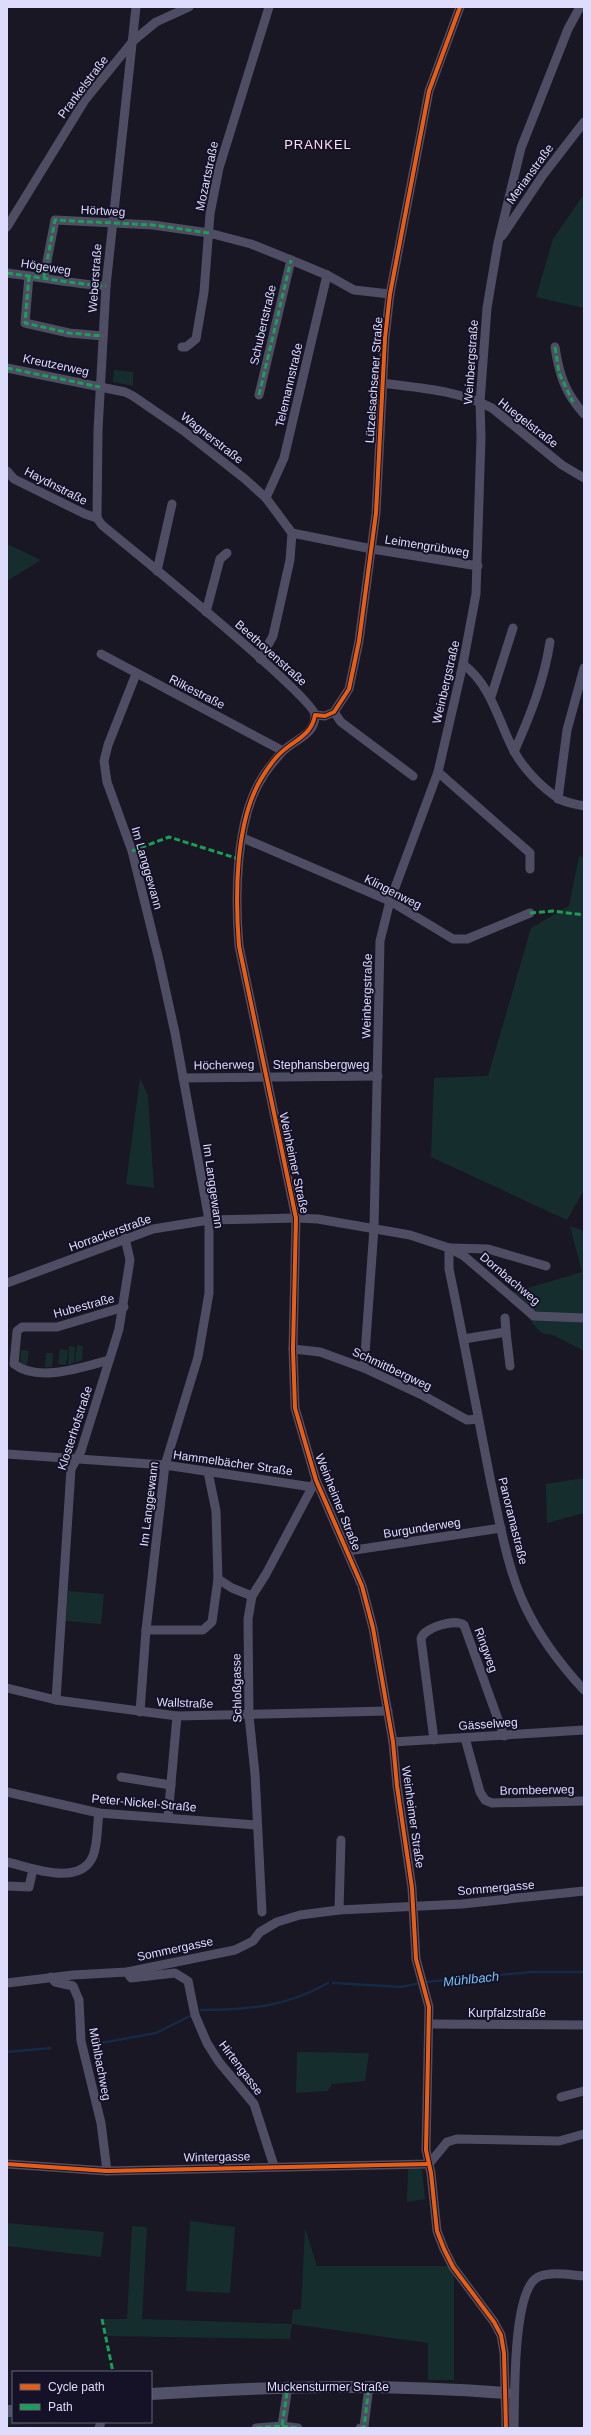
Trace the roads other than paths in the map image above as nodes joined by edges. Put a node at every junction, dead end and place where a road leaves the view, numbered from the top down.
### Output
1 (136, 7) edge
2 (189, 7) edge
3 (269, 7) edge
4 (460, 7) edge
5 (580, 7) edge
6 (133, 41) junction
7 (584, 122) edge
8 (111, 223) junction
9 (7, 227) edge
10 (209, 233) junction
11 (498, 243) junction
12 (291, 260) junction
13 (7, 273) edge
14 (327, 274) junction
15 (29, 276) junction
16 (44, 277) junction
17 (106, 286) junction
18 (390, 294) junction
19 (103, 336) junction
20 (182, 347) dead end
21 (555, 347) dead end
22 (7, 368) edge
23 (382, 382) junction
24 (100, 387) junction
25 (259, 395) dead end
26 (480, 402) junction
27 (584, 414) edge
28 (7, 471) edge
29 (584, 478) edge
30 (266, 498) junction
31 (172, 504) dead end
32 (97, 518) junction
33 (292, 533) junction
34 (372, 549) junction
35 (227, 553) dead end
36 (478, 566) junction
37 (157, 571) junction
38 (206, 612) junction
39 (513, 628) dead end
40 (550, 642) dead end
41 (101, 654) dead end
42 (260, 659) junction
43 (463, 664) junction
44 (584, 668) edge
45 (136, 674) junction
46 (491, 697) junction
47 (334, 712) junction
48 (315, 715) junction
49 (283, 751) junction
50 (514, 752) junction
51 (438, 772) junction
52 (413, 776) dead end
53 (558, 799) junction
54 (584, 806) edge
55 (243, 838) junction
56 (530, 869) dead end
57 (390, 901) junction
58 (530, 913) dead end
59 (378, 1076) junction
60 (265, 1077) junction
61 (183, 1078) junction
62 (296, 1218) junction
63 (208, 1220) junction
64 (374, 1228) junction
65 (125, 1238) junction
66 (448, 1248) junction
67 (546, 1266) dead end
68 (7, 1283) edge
69 (124, 1307) junction
70 (505, 1318) dead end
71 (584, 1318) edge
72 (506, 1332) junction
73 (464, 1339) junction
74 (292, 1349) junction
75 (109, 1360) junction
76 (510, 1366) dead end
77 (364, 1368) junction
78 (478, 1419) junction
79 (7, 1454) edge
80 (74, 1460) junction
81 (165, 1465) junction
82 (208, 1472) junction
83 (314, 1484) junction
84 (501, 1528) junction
85 (348, 1551) junction
86 (218, 1580) junction
87 (252, 1596) junction
88 (146, 1630) junction
89 (7, 1688) edge
90 (584, 1690) edge
91 (56, 1700) junction
92 (388, 1711) junction
93 (140, 1712) junction
94 (177, 1716) junction
95 (249, 1716) junction
96 (584, 1730) edge
97 (504, 1736) junction
98 (465, 1738) junction
99 (434, 1740) junction
100 (393, 1742) junction
101 (121, 1777) dead end
102 (171, 1785) junction
103 (7, 1792) edge
104 (584, 1801) edge
105 (99, 1813) junction
106 (168, 1817) junction
107 (256, 1825) junction
108 (341, 1840) dead end
109 (7, 1862) edge
110 (33, 1868) junction
111 (7, 1886) edge
112 (584, 1891) edge
113 (414, 1906) junction
114 (339, 1910) junction
115 (263, 1921) junction
116 (127, 1972) junction
117 (51, 1977) junction
118 (7, 1983) edge
119 (430, 2024) junction
120 (584, 2025) edge
121 (584, 2091) edge
122 (561, 2097) dead end
123 (584, 2134) edge
124 (7, 2164) edge
125 (429, 2164) junction
126 (274, 2166) junction
127 (107, 2171) junction
128 (584, 2276) edge
129 (288, 2386) junction
130 (370, 2386) junction
131 (152, 2394) edge
132 (506, 2394) junction
133 (282, 2426) junction
134 (256, 2428) edge
135 (298, 2428) edge
136 (363, 2428) edge
137 (506, 2428) edge
138 (514, 2428) edge

1 - 6 street, Weberstraße
2 - 6 street, Prankelstraße
3 - 10 street, Mozartstraße
4 - 18 street, Lützelsachsener Straße
5 - 11 street, Weinbergstraße
6 - 8 street, Weberstraße
6 - 9 street, Prankelstraße
7 - 11 street, Merianstraße
8 - 10 street, Hörtweg
8 - 16 street, Hörtweg
8 - 17 street, Weberstraße
10 - 12 street
10 - 20 street, Mozartstraße
11 - 26 street, Weinbergstraße
12 - 14 street
12 - 25 street, Schubertstraße
13 - 15 street, Högeweg
14 - 18 street
14 - 30 street, Telemannstraße
15 - 16 street, Högeweg
15 - 19 street
16 - 17 street, Högeweg
17 - 19 street, Weberstraße
18 - 23 street, Lützelsachsener Straße
19 - 24 street, Weberstraße
21 - 27 street
22 - 24 street, Kreutzerweg
23 - 26 street, Huegelstraße
23 - 34 street, Lützelsachsener Straße
24 - 30 street, Wagnerstraße
24 - 32 street, Weberstraße
26 - 29 street, Huegelstraße
26 - 36 street, Weinbergstraße
28 - 32 street, Haydnstraße
30 - 33 street, Wagnerstraße
31 - 37 street
32 - 37 street, Beethovenstraße
33 - 34 street
33 - 42 street
34 - 36 street, Leimengrübweg
34 - 47 street, Lützelsachsener Straße
35 - 38 street
36 - 43 street, Weinbergstraße
37 - 38 street, Beethovenstraße
38 - 42 street, Beethovenstraße
39 - 46 street
40 - 50 street
41 - 45 street, Rilkestraße
42 - 48 street, Beethovenstraße
43 - 46 street
43 - 51 street, Weinbergstraße
44 - 53 street
45 - 49 street, Rilkestraße
45 - 61 street, Im Langgewann
46 - 50 street
47 - 48 street
47 - 52 street
48 - 49 street, Weinheimer Straße
49 - 55 street, Weinheimer Straße
50 - 53 street
51 - 56 street
51 - 57 street, Weinbergstraße
53 - 54 street
55 - 57 street, Klingenweg
55 - 60 street, Weinheimer Straße
57 - 58 street, Klingenweg
57 - 59 street, Weinbergstraße
59 - 60 street, Stephansbergweg
59 - 64 street, Weinbergstraße
60 - 61 street, Höcherweg
60 - 62 street, Weinheimer Straße
61 - 63 street, Im Langgewann
62 - 63 street, Horrackerstraße
62 - 64 street, Dornbachweg
62 - 74 street, Weinheimer Straße
63 - 65 street, Horrackerstraße
63 - 81 street, Im Langgewann
64 - 66 street, Dornbachweg
64 - 77 street, Weinbergstraße
65 - 68 street, Horrackerstraße
65 - 69 street, Klosterhofstraße
66 - 67 street, Dornbachweg
66 - 71 street, Dornbachweg
66 - 73 street, Panoramastraße
69 - 75 street, Klosterhofstraße
69 - 75 street, Hubestraße
70 - 72 street
72 - 73 street
72 - 76 street
73 - 78 street, Panoramastraße
74 - 77 street, Schmittbergweg
74 - 83 street, Weinheimer Straße
75 - 80 street, Klosterhofstraße
77 - 78 street, Schmittbergweg
78 - 84 street, Panoramastraße
79 - 80 street, Hammelbächer Straße
80 - 81 street, Hammelbächer Straße
80 - 91 street, Klosterhofstraße
81 - 82 street, Hammelbächer Straße
81 - 88 street, Im Langgewann
82 - 83 street, Hammelbächer Straße
82 - 86 street
83 - 85 street, Weinheimer Straße
83 - 87 street, Schloßgasse
84 - 85 street, Burgunderweg
84 - 90 street, Panoramastraße
85 - 92 street, Weinheimer Straße
86 - 87 street
86 - 88 street
87 - 95 street, Schloßgasse
88 - 93 street, Im Langgewann
89 - 91 street, Wallstraße
91 - 93 street, Wallstraße
92 - 95 street, Wallstraße
92 - 100 street, Weinheimer Straße
93 - 94 street, Wallstraße
94 - 95 street, Wallstraße
94 - 102 street
95 - 107 street, Schloßgasse
96 - 97 street, Gässelweg
97 - 98 street, Gässelweg
97 - 99 street, Ringweg
98 - 99 street, Gässelweg
98 - 104 street, Brombeerweg
99 - 100 street, Gässelweg
100 - 113 street, Weinheimer Straße
101 - 102 street
102 - 106 street
103 - 105 street, Peter-Nickel-Straße
105 - 106 street, Peter-Nickel-Straße
105 - 110 street
106 - 107 street, Peter-Nickel-Straße
107 - 115 street, Schloßgasse
108 - 114 street
109 - 110 street
110 - 111 street
112 - 113 street, Sommergasse
113 - 114 street, Sommergasse
113 - 119 street, Weinheimer Straße
114 - 115 street, Sommergasse
115 - 116 street, Sommergasse
116 - 117 street, Sommergasse
116 - 126 street, Hirtengasse
117 - 118 street, Sommergasse
117 - 127 street, Mühlbachweg
119 - 120 street, Kurpfalzstraße
119 - 125 street, Weinheimer Straße
121 - 122 street
123 - 125 street
124 - 127 street, Wintergasse
125 - 126 street, Wintergasse
125 - 132 street, Weinheimer Straße
126 - 127 street, Wintergasse
128 - 138 street
129 - 130 street, Muckensturmer Straße
129 - 131 street, Muckensturmer Straße
129 - 133 street
130 - 132 street, Muckensturmer Straße
130 - 136 street
132 - 137 street, Weinheimer Straße
133 - 134 street
133 - 135 street

